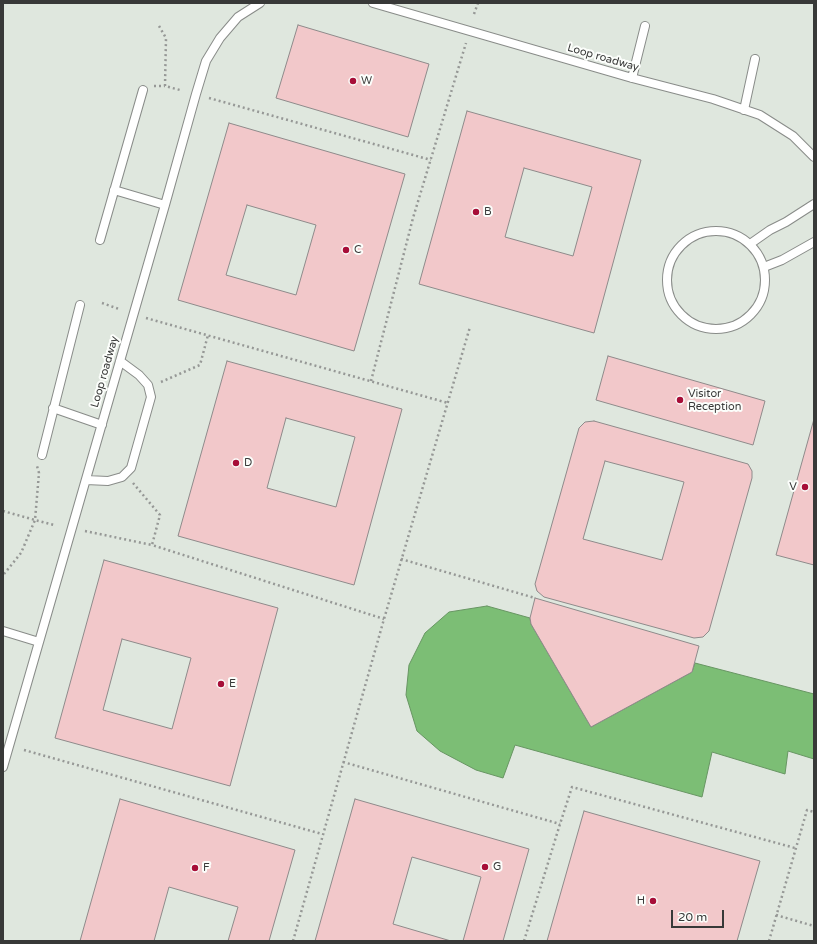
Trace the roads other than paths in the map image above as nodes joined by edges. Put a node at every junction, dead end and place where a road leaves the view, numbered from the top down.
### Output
1 (260, 3) edge
2 (373, 3) edge
3 (645, 26) dead end
4 (755, 59) dead end
5 (632, 78) junction
6 (144, 90) dead end
7 (744, 110) junction
8 (814, 157) edge
9 (114, 190) junction
10 (814, 204) edge
11 (165, 205) junction
12 (100, 240) dead end
13 (814, 242) edge
14 (750, 244) junction
15 (764, 267) junction
16 (80, 305) dead end
17 (120, 361) junction
18 (53, 408) junction
19 (102, 425) junction
20 (42, 455) dead end
21 (86, 480) junction
22 (3, 631) edge
23 (39, 642) junction
24 (3, 767) edge

1 - 11 lane, Loop roadway
2 - 5 lane, Loop roadway
3 - 5 lane
4 - 7 lane
5 - 7 lane, Loop roadway
6 - 9 lane
7 - 8 lane, Loop roadway
9 - 11 lane
9 - 12 lane
10 - 14 lane
11 - 17 lane, Loop roadway
13 - 15 lane
14 - 15 lane
14 - 15 lane
16 - 18 lane
17 - 19 lane, Loop roadway
17 - 21 lane
18 - 19 lane
18 - 20 lane
19 - 21 lane, Loop roadway
21 - 23 lane, Loop roadway
22 - 23 lane
23 - 24 lane, Loop roadway

